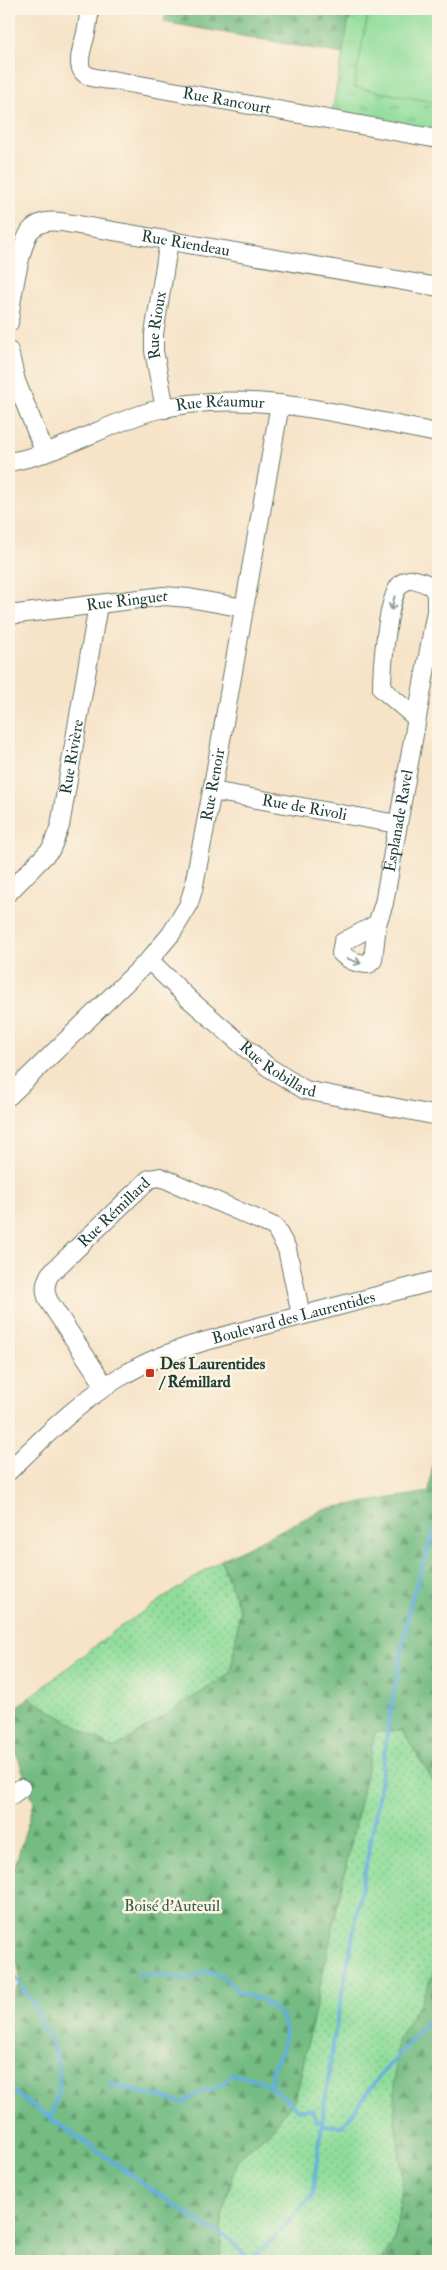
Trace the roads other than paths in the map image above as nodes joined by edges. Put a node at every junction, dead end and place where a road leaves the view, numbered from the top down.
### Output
1 (90, 9) edge
2 (438, 139) edge
3 (169, 241) junction
4 (438, 287) edge
5 (9, 323) edge
6 (9, 352) edge
7 (280, 404) junction
8 (166, 408) junction
9 (438, 433) edge
10 (46, 453) junction
11 (9, 462) edge
12 (98, 605) junction
13 (244, 608) junction
14 (9, 616) edge
15 (416, 718) junction
16 (212, 791) junction
17 (397, 824) junction
18 (9, 892) edge
19 (377, 924) dead end
20 (149, 960) junction
21 (9, 1096) edge
22 (438, 1116) edge
23 (438, 1280) edge
24 (301, 1316) junction
25 (105, 1386) junction
26 (9, 1471) edge

1 - 2 street, Rue Rancourt
3 - 4 street, Rue Riendeau
3 - 5 street, Rue Riendeau
3 - 8 street, Rue Rioux
6 - 10 street
7 - 8 street, Rue Réaumur
7 - 9 street, Rue Réaumur
7 - 13 street, Rue Renoir
8 - 10 street, Rue Réaumur
10 - 11 street, Rue Réaumur
12 - 13 street, Rue Ringuet
12 - 14 street, Rue Ringuet
12 - 18 street, Rue Rivière
13 - 16 street, Rue Renoir
15 -> 15 street, Esplanade Ravel
15 - 17 street, Esplanade Ravel
16 - 17 street, Rue de Rivoli
16 - 20 street, Rue Renoir
17 - 19 street, Esplanade Ravel
20 - 21 street, Rue Renoir
20 - 22 street, Rue Robillard
23 - 24 street, Boulevard des Laurentides
24 - 25 street, Boulevard des Laurentides
24 - 25 street, Rue Rémillard
25 - 26 street, Boulevard des Laurentides

